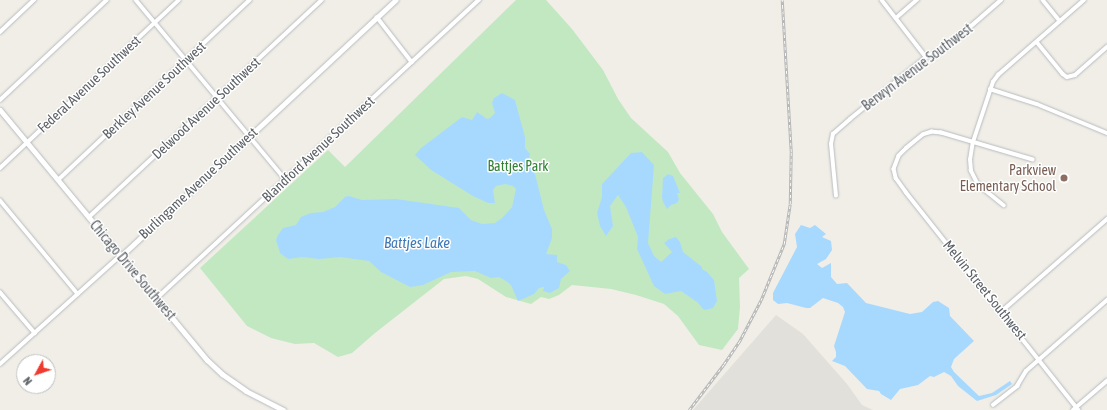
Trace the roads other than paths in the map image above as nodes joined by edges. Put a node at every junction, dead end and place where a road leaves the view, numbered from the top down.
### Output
1 (34, 0) edge
2 (107, 0) edge
3 (136, 0) edge
4 (179, 0) edge
5 (250, 0) edge
6 (322, 0) edge
7 (395, 0) edge
8 (479, 0) edge
9 (882, 0) edge
10 (917, 0) edge
11 (1001, 0) edge
12 (1043, 0) edge
13 (1084, 0) edge
14 (377, 17) junction
15 (896, 18) junction
16 (1060, 21) junction
17 (155, 22) junction
18 (0, 32) edge
19 (1037, 42) junction
20 (1107, 47) edge
21 (926, 57) junction
22 (186, 60) junction
23 (412, 62) junction
24 (990, 89) junction
25 (217, 97) junction
26 (0, 100) edge
27 (0, 110) edge
28 (1107, 133) edge
29 (250, 135) junction
30 (27, 142) junction
31 (974, 142) junction
32 (1033, 160) dead end
33 (0, 168) edge
34 (58, 180) junction
35 (286, 180) junction
36 (836, 196) dead end
37 (0, 200) edge
38 (1004, 206) dead end
39 (90, 217) junction
40 (1107, 220) edge
41 (122, 255) junction
42 (0, 292) edge
43 (78, 294) junction
44 (157, 298) junction
45 (1107, 300) edge
46 (1002, 311) junction
47 (35, 334) junction
48 (1040, 359) junction
49 (0, 364) edge
50 (1107, 381) edge
51 (992, 406) dead end
52 (1078, 408) edge
53 (283, 410) edge
54 (1073, 410) edge

1 - 18 street
2 - 26 street
3 - 17 street
4 - 17 street, Federal Avenue Southwest
5 - 22 street, Berkley Avenue Southwest
6 - 25 street, Delwood Avenue Southwest
7 - 14 main road, Burlingame Avenue Southwest
8 - 23 street, Blandford Avenue Southwest
9 - 15 street
10 - 15 street
11 - 21 street, Berwyn Avenue Southwest
12 - 16 street
13 - 16 street
14 - 23 street
14 - 29 main road, Burlingame Avenue Southwest
15 - 21 street
16 - 19 street
17 - 22 street
17 - 30 street, Federal Avenue Southwest
19 - 20 street
19 - 24 street
21 - 36 street, Berwyn Avenue Southwest
22 - 25 street
22 - 34 street, Berkley Avenue Southwest
23 - 35 street, Blandford Avenue Southwest
24 - 28 street
24 - 31 street
25 - 29 street
25 - 39 street, Delwood Avenue Southwest
27 - 30 main road, Chicago Drive Southwest
29 - 35 street
29 - 41 main road, Burlingame Avenue Southwest
30 - 33 street, Federal Avenue Southwest
30 - 34 main road, Chicago Drive Southwest
31 - 32 street
31 - 38 street
31 - 46 street, Melvin Street Southwest
34 - 39 main road, Chicago Drive Southwest
35 - 44 street, Blandford Avenue Southwest
37 - 43 street
39 - 41 main road, Chicago Drive Southwest
40 - 46 street
41 - 43 street, Burlingame Avenue Southwest
41 - 44 main road, Chicago Drive Southwest
42 - 47 street
43 - 47 street, Burlingame Avenue Southwest
44 - 53 main road, Chicago Drive Southwest
45 - 48 street
46 - 48 street, Melvin Street Southwest
47 - 49 street, Burlingame Avenue Southwest
48 - 51 street
48 - 52 street, Melvin Street Southwest
50 - 52 street
52 - 54 street

